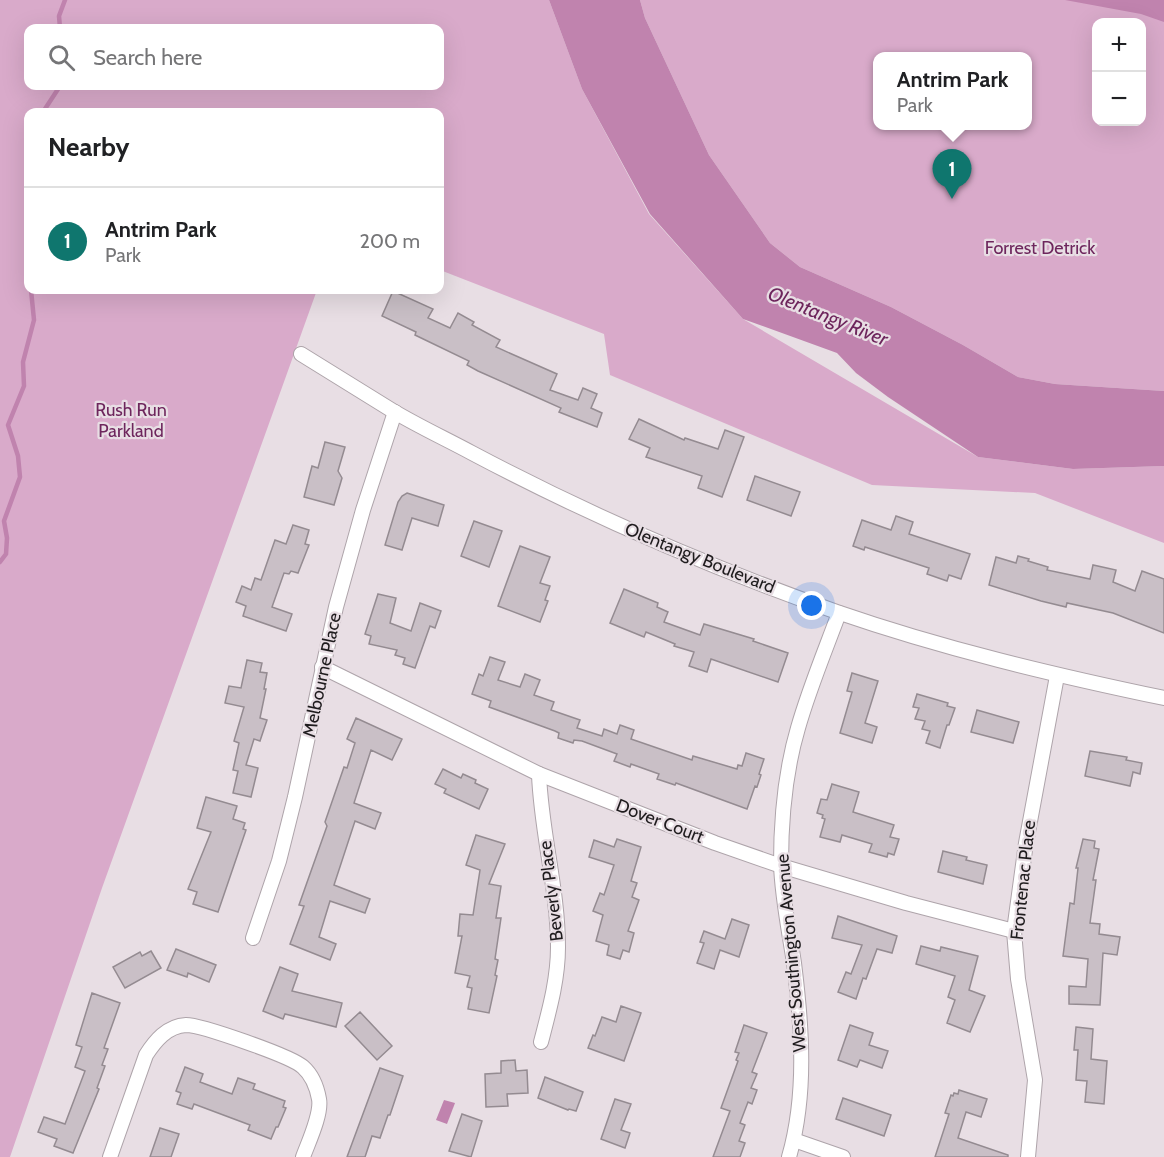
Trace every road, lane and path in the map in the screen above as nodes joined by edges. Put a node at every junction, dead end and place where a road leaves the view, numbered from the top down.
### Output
1 (301, 354) dead end
2 (394, 412) junction
3 (839, 613) junction
4 (322, 667) junction
5 (1057, 676) junction
6 (1164, 698) edge
7 (538, 774) junction
8 (781, 866) junction
9 (1014, 931) junction
10 (253, 938) dead end
11 (541, 1042) dead end
12 (794, 1140) junction
13 (110, 1157) edge
14 (303, 1157) edge
15 (789, 1157) edge
16 (843, 1157) edge
17 (1028, 1157) edge

1 - 2 street, Olentangy Boulevard
2 - 3 street, Olentangy Boulevard
2 - 4 street, Melbourne Place
3 - 5 street, Olentangy Boulevard
3 - 8 street, West Southington Avenue
4 - 7 street, Dover Court
4 - 10 street, Melbourne Place
5 - 6 street, Olentangy Boulevard
5 - 9 street, Frontenac Place
7 - 8 street, Dover Court
7 - 11 street, Beverly Place
8 - 9 street, Dover Court
8 - 12 street, West Southington Avenue
9 - 17 street, Frontenac Place
12 - 15 street, West Southington Avenue
12 - 16 street
13 - 14 street

